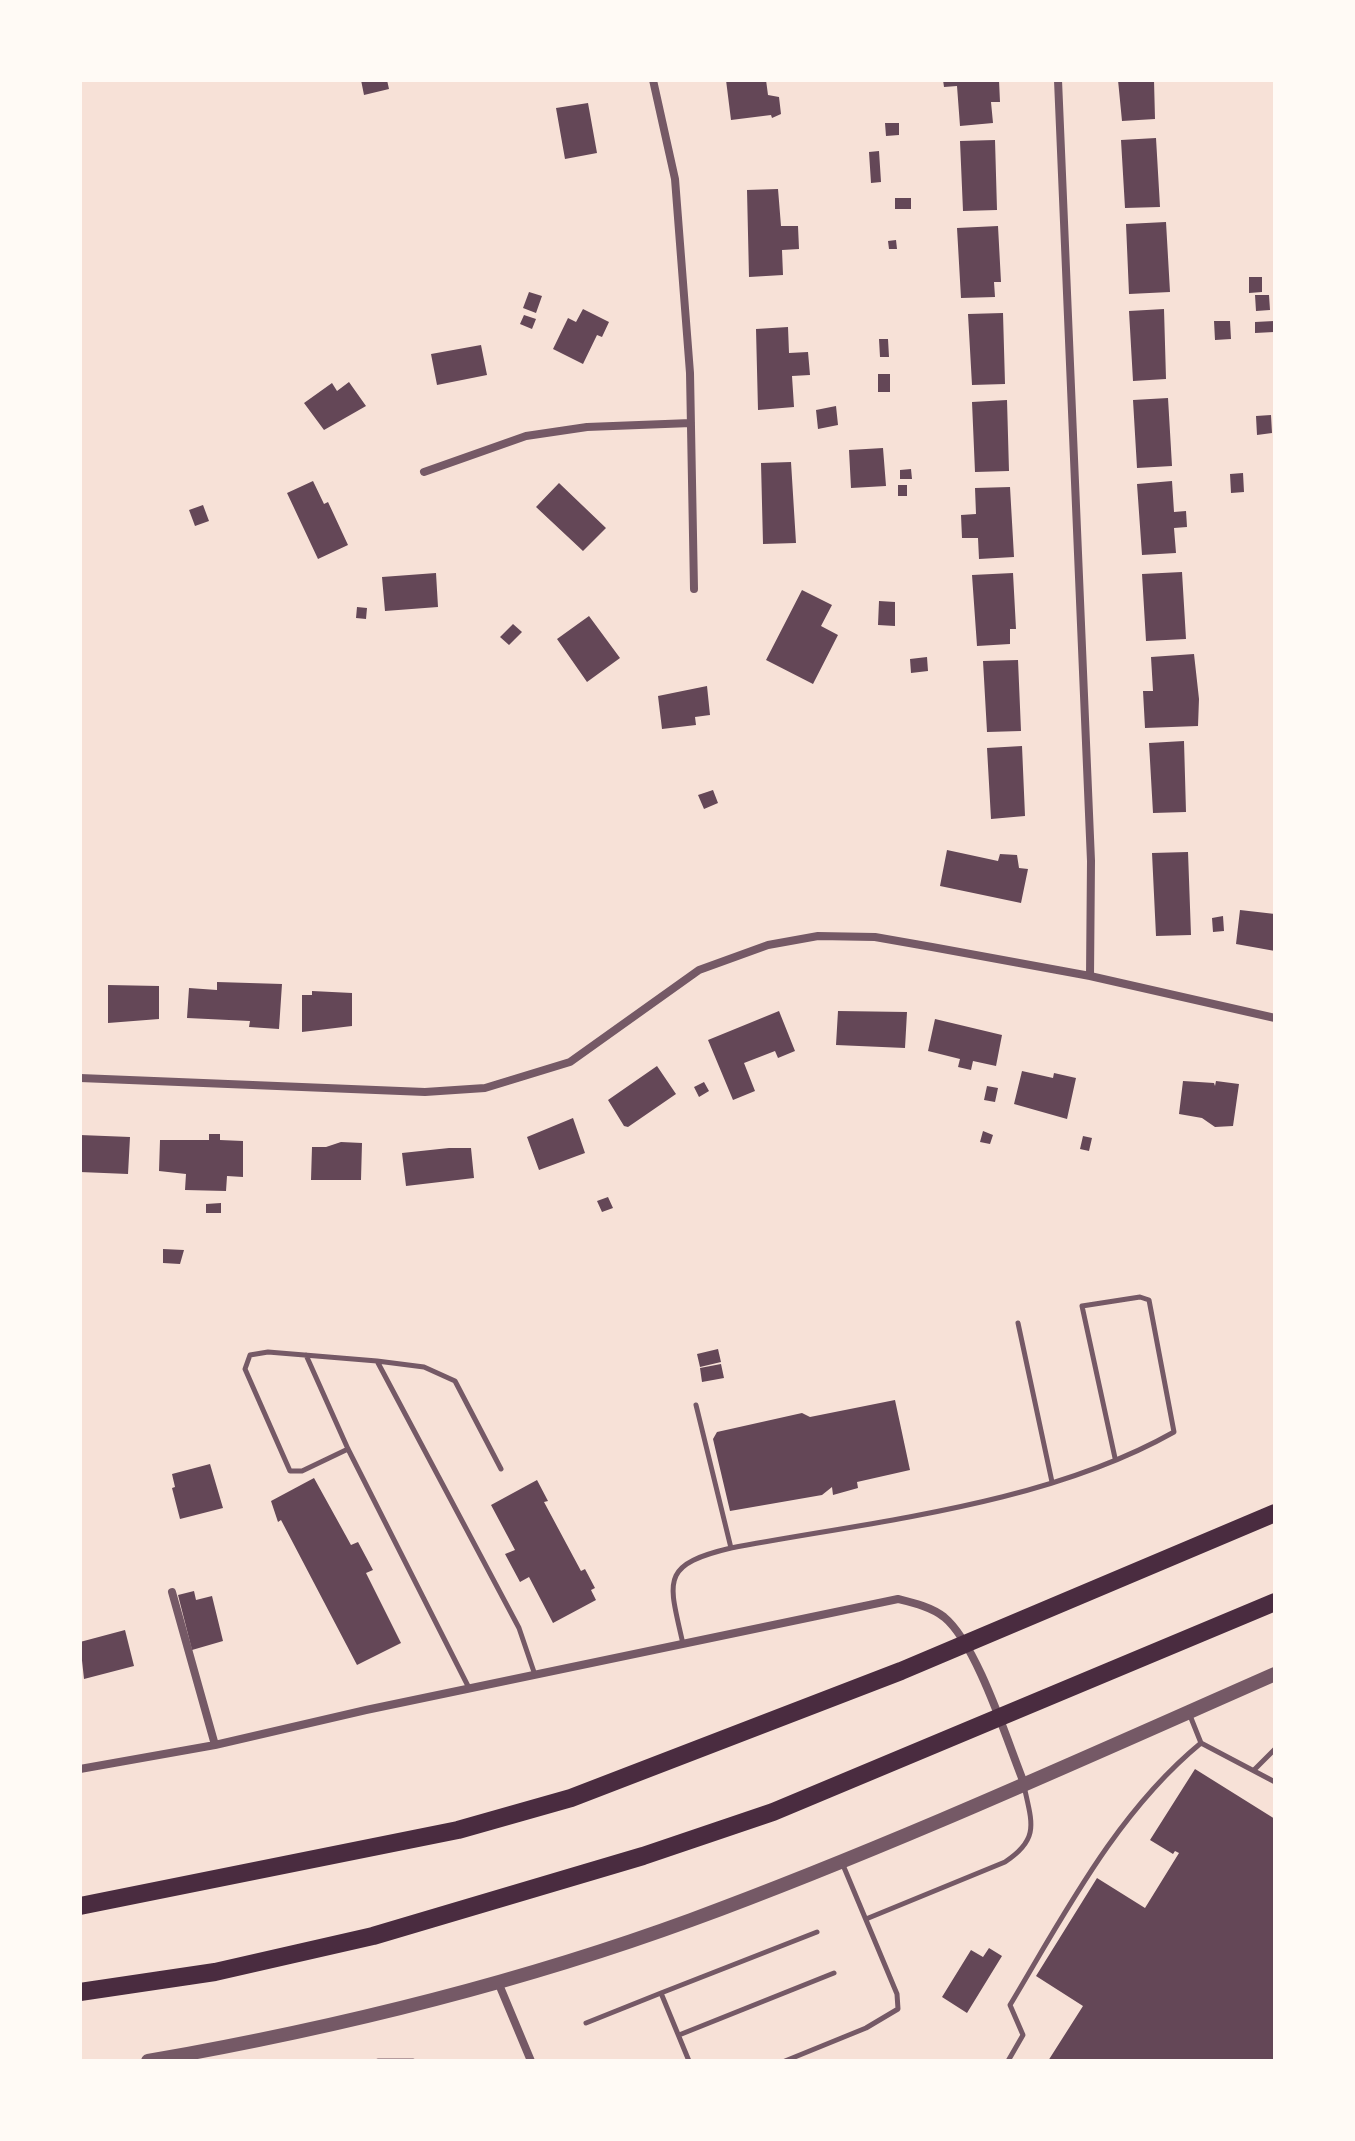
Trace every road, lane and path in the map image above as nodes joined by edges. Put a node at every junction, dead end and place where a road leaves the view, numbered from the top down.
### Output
1 (653, 80) edge
2 (1058, 80) edge
3 (691, 423) junction
4 (424, 472) dead end
5 (694, 589) dead end
6 (1090, 976) junction
7 (1275, 1018) edge
8 (80, 1078) edge
9 (1018, 1323) dead end
10 (306, 1355) junction
11 (377, 1361) junction
12 (696, 1405) dead end
13 (348, 1449) junction
14 (1115, 1458) junction
15 (501, 1469) dead end
16 (1052, 1482) junction
17 (1275, 1513) edge
18 (731, 1548) junction
19 (172, 1592) dead end
20 (1275, 1602) edge
21 (966, 1644) junction
22 (684, 1645) junction
23 (1275, 1674) edge
24 (535, 1676) junction
25 (470, 1689) junction
26 (1188, 1712) junction
27 (996, 1717) junction
28 (1201, 1743) junction
29 (215, 1745) junction
30 (1275, 1749) edge
31 (80, 1769) edge
32 (1254, 1770) junction
33 (1275, 1782) edge
34 (1024, 1783) junction
35 (841, 1860) junction
36 (80, 1906) edge
37 (866, 1919) junction
38 (817, 1932) dead end
39 (834, 1973) dead end
40 (498, 1982) junction
41 (80, 1992) edge
42 (661, 1993) junction
43 (586, 2023) dead end
44 (679, 2035) junction
45 (148, 2061) edge
46 (378, 2061) edge
47 (413, 2061) edge
48 (531, 2061) edge
49 (689, 2061) edge
50 (785, 2061) edge
51 (1008, 2061) edge

1 - 3 street
2 - 6 street
3 - 4 street
3 - 5 street
6 - 7 street
6 - 8 street
9 - 16 lane
10 - 11 lane
10 - 13 lane
10 - 13 lane
11 - 15 lane
11 - 24 lane
12 - 18 lane
13 - 25 lane
14 - 14 lane
14 - 16 lane
16 - 18 lane
17 - 21 highway
18 - 22 lane
19 - 29 street
20 - 27 highway
21 - 22 street
21 - 27 street
21 - 36 highway
22 - 24 street
23 - 26 street
24 - 25 street
25 - 29 street
26 - 28 lane
26 - 34 street
27 - 34 street
27 - 41 highway
28 - 32 lane
28 - 51 lane
29 - 31 street
30 - 32 lane
32 - 33 lane
34 - 35 street
34 - 37 lane
35 - 37 lane
35 - 40 street
37 - 50 lane
38 - 42 lane
39 - 44 lane
40 - 45 street
40 - 48 street
42 - 43 lane
42 - 44 lane
44 - 49 lane
46 - 47 lane

